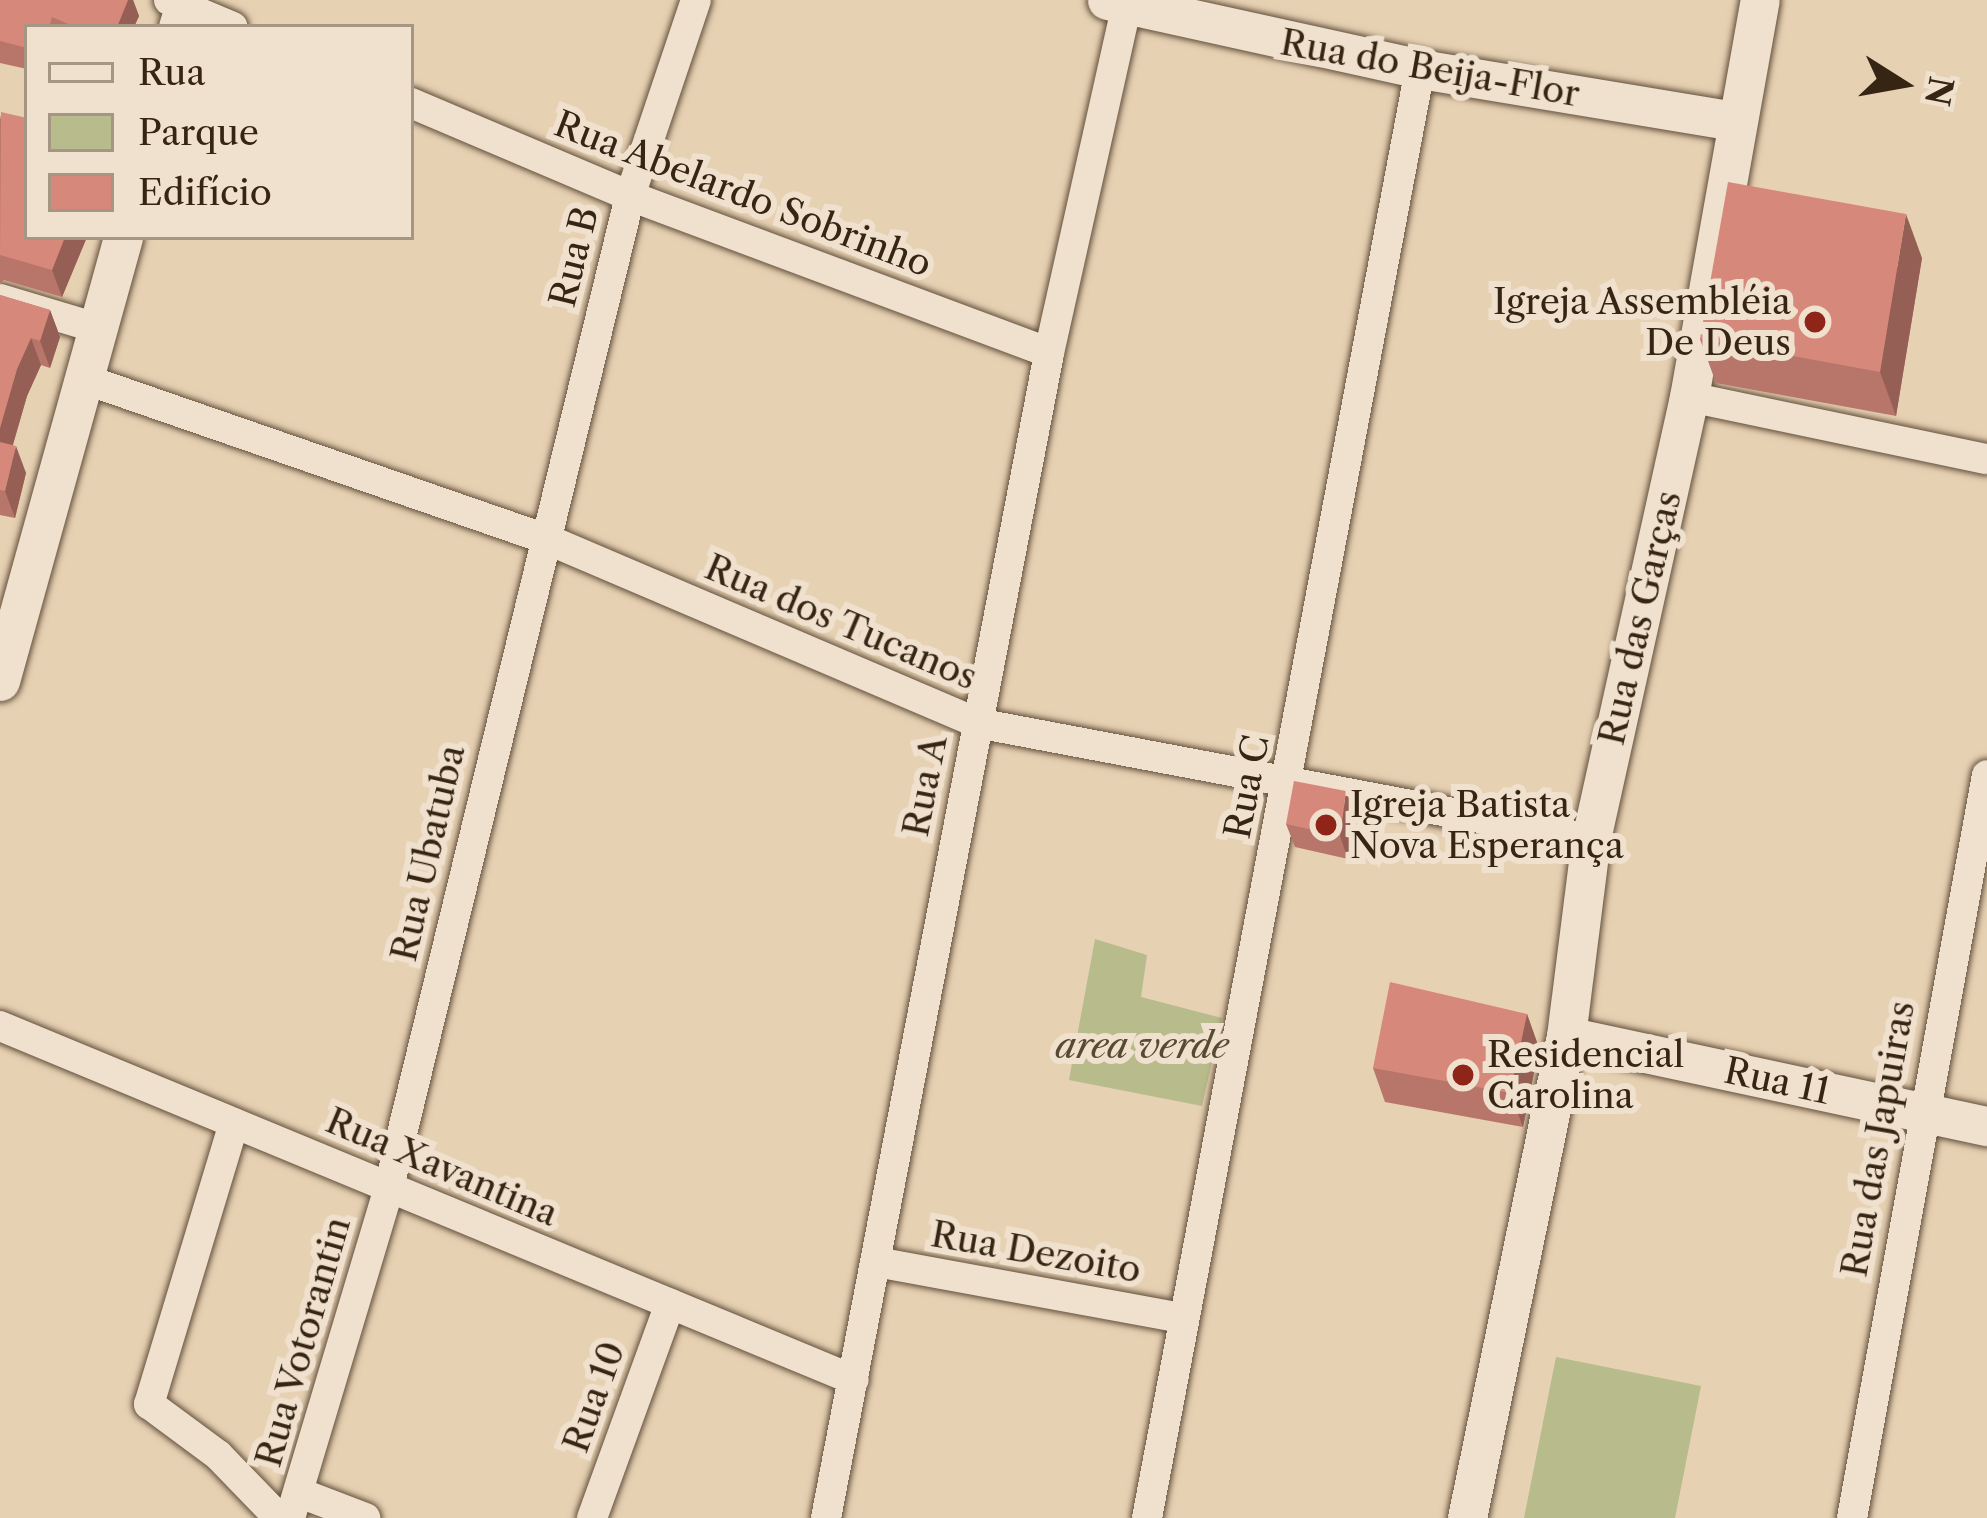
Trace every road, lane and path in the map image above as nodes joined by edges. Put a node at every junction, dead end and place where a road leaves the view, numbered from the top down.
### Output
1 (696, 0) edge
2 (1760, 0) edge
3 (1120, 2) edge
4 (179, 8) edge
5 (224, 24) edge
6 (1420, 69) junction
7 (414, 104) edge
8 (1735, 121) junction
9 (630, 196) junction
10 (122, 240) edge
11 (0, 299) edge
12 (100, 328) junction
13 (1049, 353) junction
14 (87, 380) junction
15 (1689, 397) junction
16 (1987, 459) edge
17 (544, 538) junction
18 (0, 681) edge
19 (977, 723) junction
20 (1987, 775) edge
21 (1288, 784) junction
22 (1591, 838) junction
23 (0, 1026) edge
24 (1566, 1036) junction
25 (1921, 1112) junction
26 (234, 1123) junction
27 (1987, 1126) edge
28 (389, 1187) junction
29 (876, 1262) junction
30 (670, 1304) junction
31 (1182, 1318) junction
32 (854, 1380) junction
33 (295, 1506) edge
34 (279, 1518) edge
35 (365, 1518) edge
36 (592, 1518) edge
37 (826, 1518) edge
38 (1147, 1518) edge
39 (1467, 1518) edge
40 (1852, 1518) edge

1 - 9 street, Rua B
2 - 8 street, Rua das Garças
3 - 6 street, Rua do Beija-Flor
3 - 13 street, Rua A
4 - 5 street
6 - 8 street, Rua do Beija-Flor
6 - 21 street, Rua C
7 - 9 street, Rua Abelardo Sobrinho
8 - 15 street, Rua das Garças
9 - 13 street, Rua Abelardo Sobrinho
9 - 17 street, Rua B
10 - 12 street
11 - 12 street
12 - 14 street
13 - 19 street, Rua A
14 - 17 street, Rua dos Tucanos
14 - 18 street
15 - 16 street
15 - 22 street, Rua das Garças
17 - 19 street, Rua dos Tucanos
17 - 28 street, Rua Ubatuba
19 - 21 street, Rua dos Tucanos
19 - 29 street, Rua A
20 - 25 street, Rua das Japuiras
21 - 22 street, Rua dos Tucanos
21 - 31 street, Rua C
22 - 24 street, Rua das Garças
23 - 26 street, Rua Xavantina
24 - 25 street, Rua 11
24 - 39 street, Rua das Garças
25 - 27 street, Rua 11
25 - 40 street, Rua das Japuiras
26 - 28 street, Rua Xavantina
26 - 34 street
28 - 30 street, Rua Xavantina
28 - 33 street, Rua Votorantin
29 - 31 street, Rua Dezoito
29 - 32 street, Rua A
30 - 32 street, Rua Xavantina
30 - 36 street, Rua 10
31 - 38 street, Rua C
32 - 37 street, Rua A
33 - 35 street

